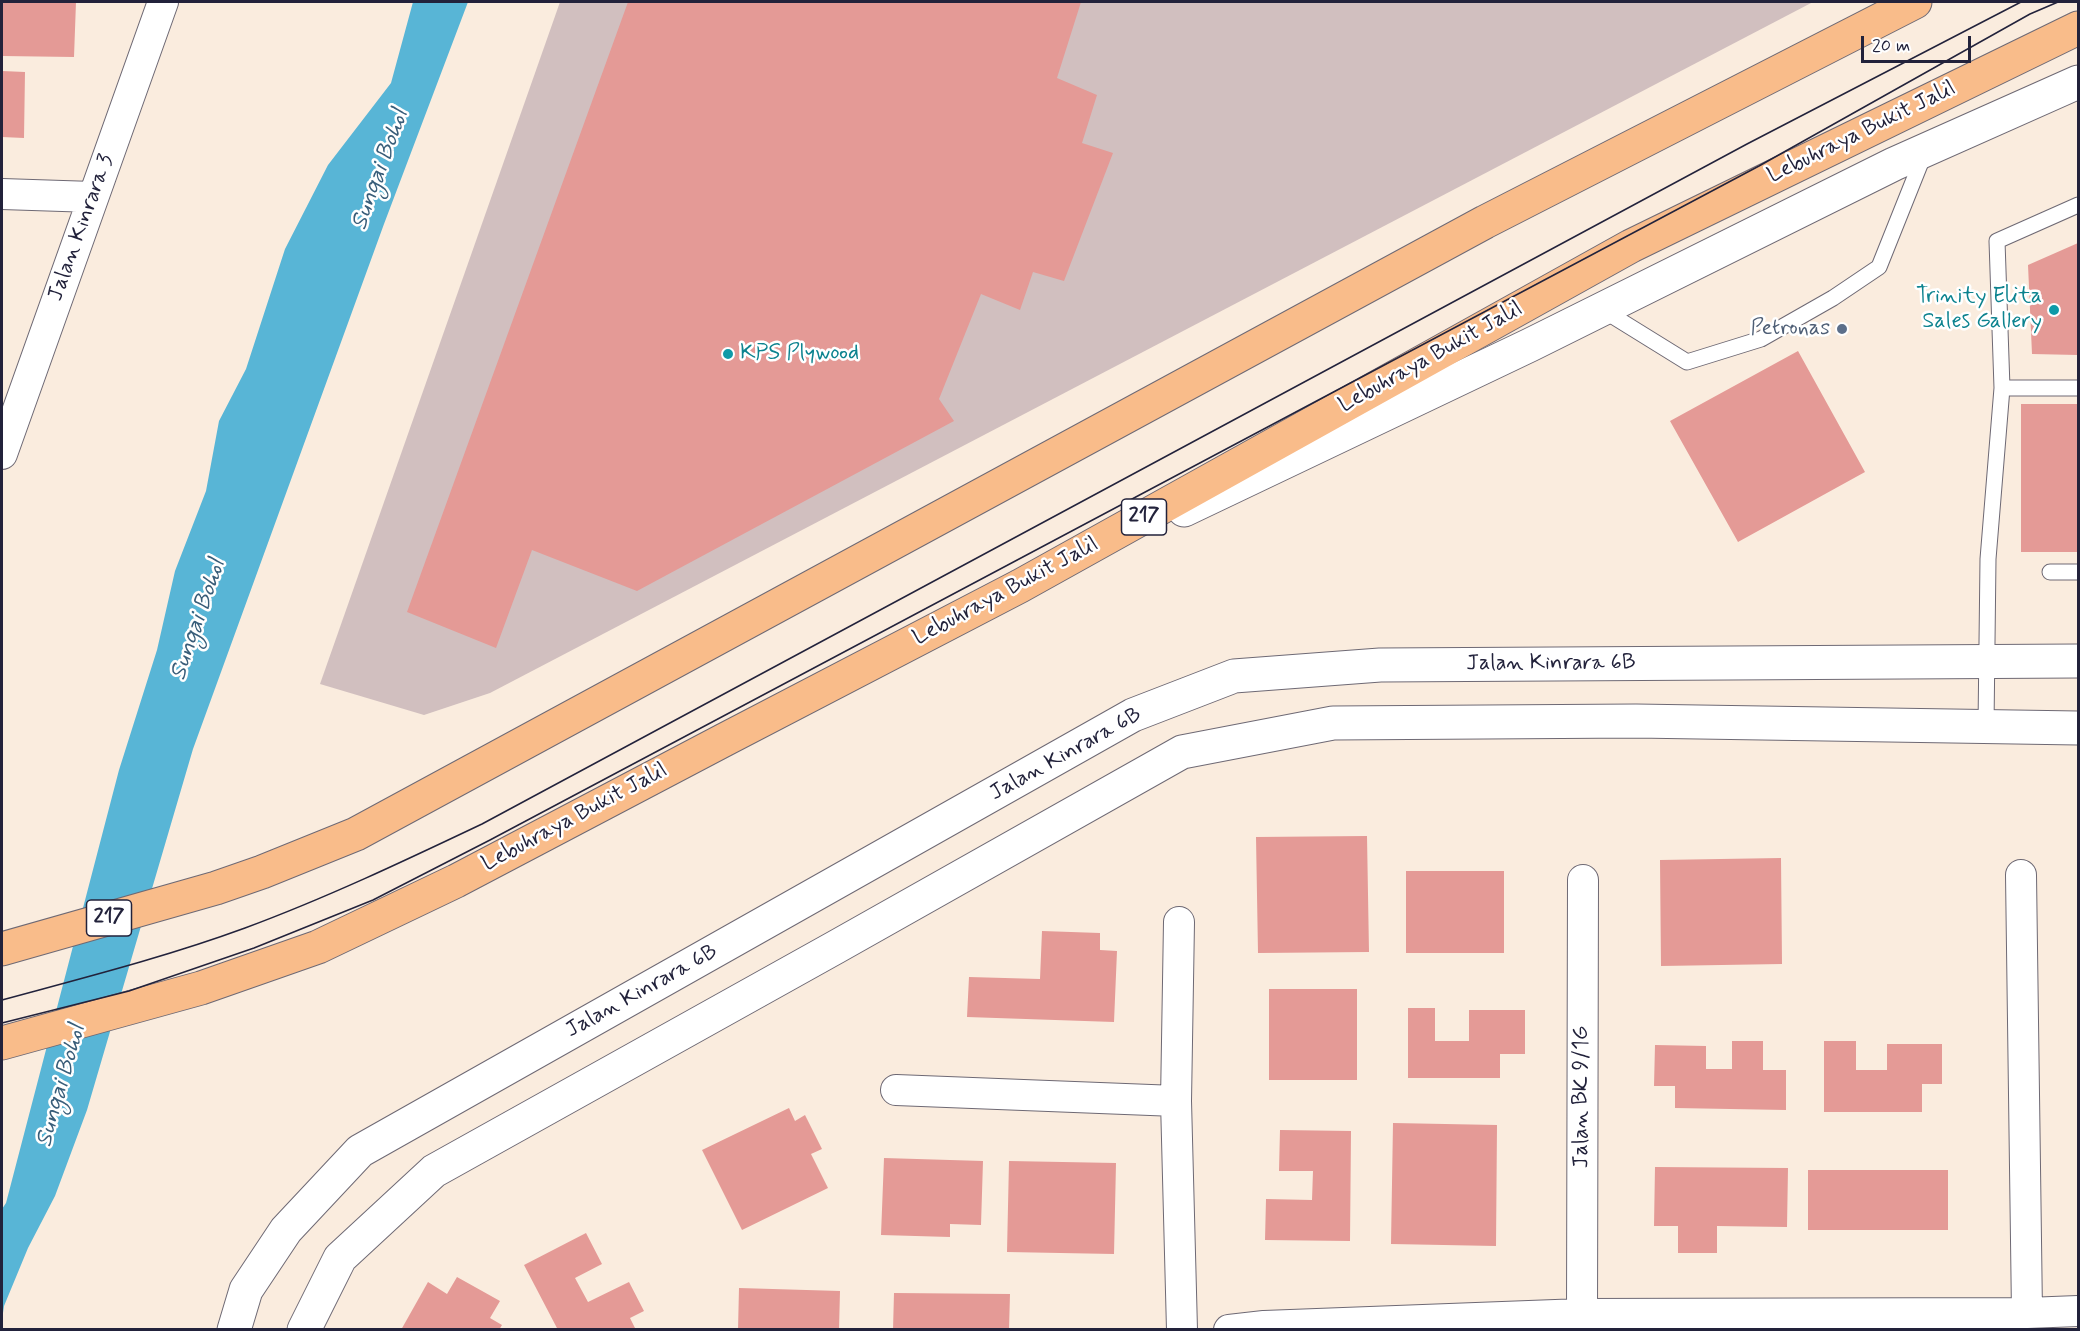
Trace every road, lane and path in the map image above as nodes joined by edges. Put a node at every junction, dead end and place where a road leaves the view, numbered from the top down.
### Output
1 (163, 2) edge
2 (1915, 2) edge
3 (2079, 28) edge
4 (2074, 88) edge
5 (1926, 150) junction
6 (2, 194) edge
7 (93, 197) junction
8 (2079, 205) edge
9 (1602, 309) junction
10 (2002, 388) junction
11 (2079, 388) edge
12 (2, 454) edge
13 (2050, 572) dead end
14 (2079, 572) edge
15 (1020, 586) junction
16 (2079, 661) edge
17 (1987, 662) junction
18 (1986, 726) junction
19 (2079, 728) edge
20 (2021, 875) dead end
21 (1583, 880) dead end
22 (1179, 922) dead end
23 (2, 949) edge
24 (2, 1043) edge
25 (896, 1090) dead end
26 (1176, 1101) junction
27 (2079, 1311) edge
28 (2027, 1313) junction
29 (1582, 1314) junction
30 (234, 1329) edge
31 (304, 1329) edge
32 (1182, 1329) edge
33 (1229, 1329) edge

1 - 7 street, Jalan Kinrara 3
2 - 23 highway, 217
3 - 15 highway, Lebuhraya Bukit Jalil / 217
4 - 5 street
5 - 9 street
5 - 9 lane
6 - 7 street
7 - 12 street, Jalan Kinrara 3
8 - 10 lane
9 - 15 street
10 - 11 lane
10 - 17 lane
13 - 14 lane
15 - 24 highway, Lebuhraya Bukit Jalil / 217
16 - 17 street, Jalan Kinrara 6B
17 - 18 lane
17 - 30 street, Jalan Kinrara 6B
18 - 19 street
18 - 31 street
20 - 28 street
21 - 29 street, Jalan BK 9/1G
22 - 26 street
25 - 26 street
26 - 32 street
27 - 28 street
28 - 29 street
29 - 33 street

